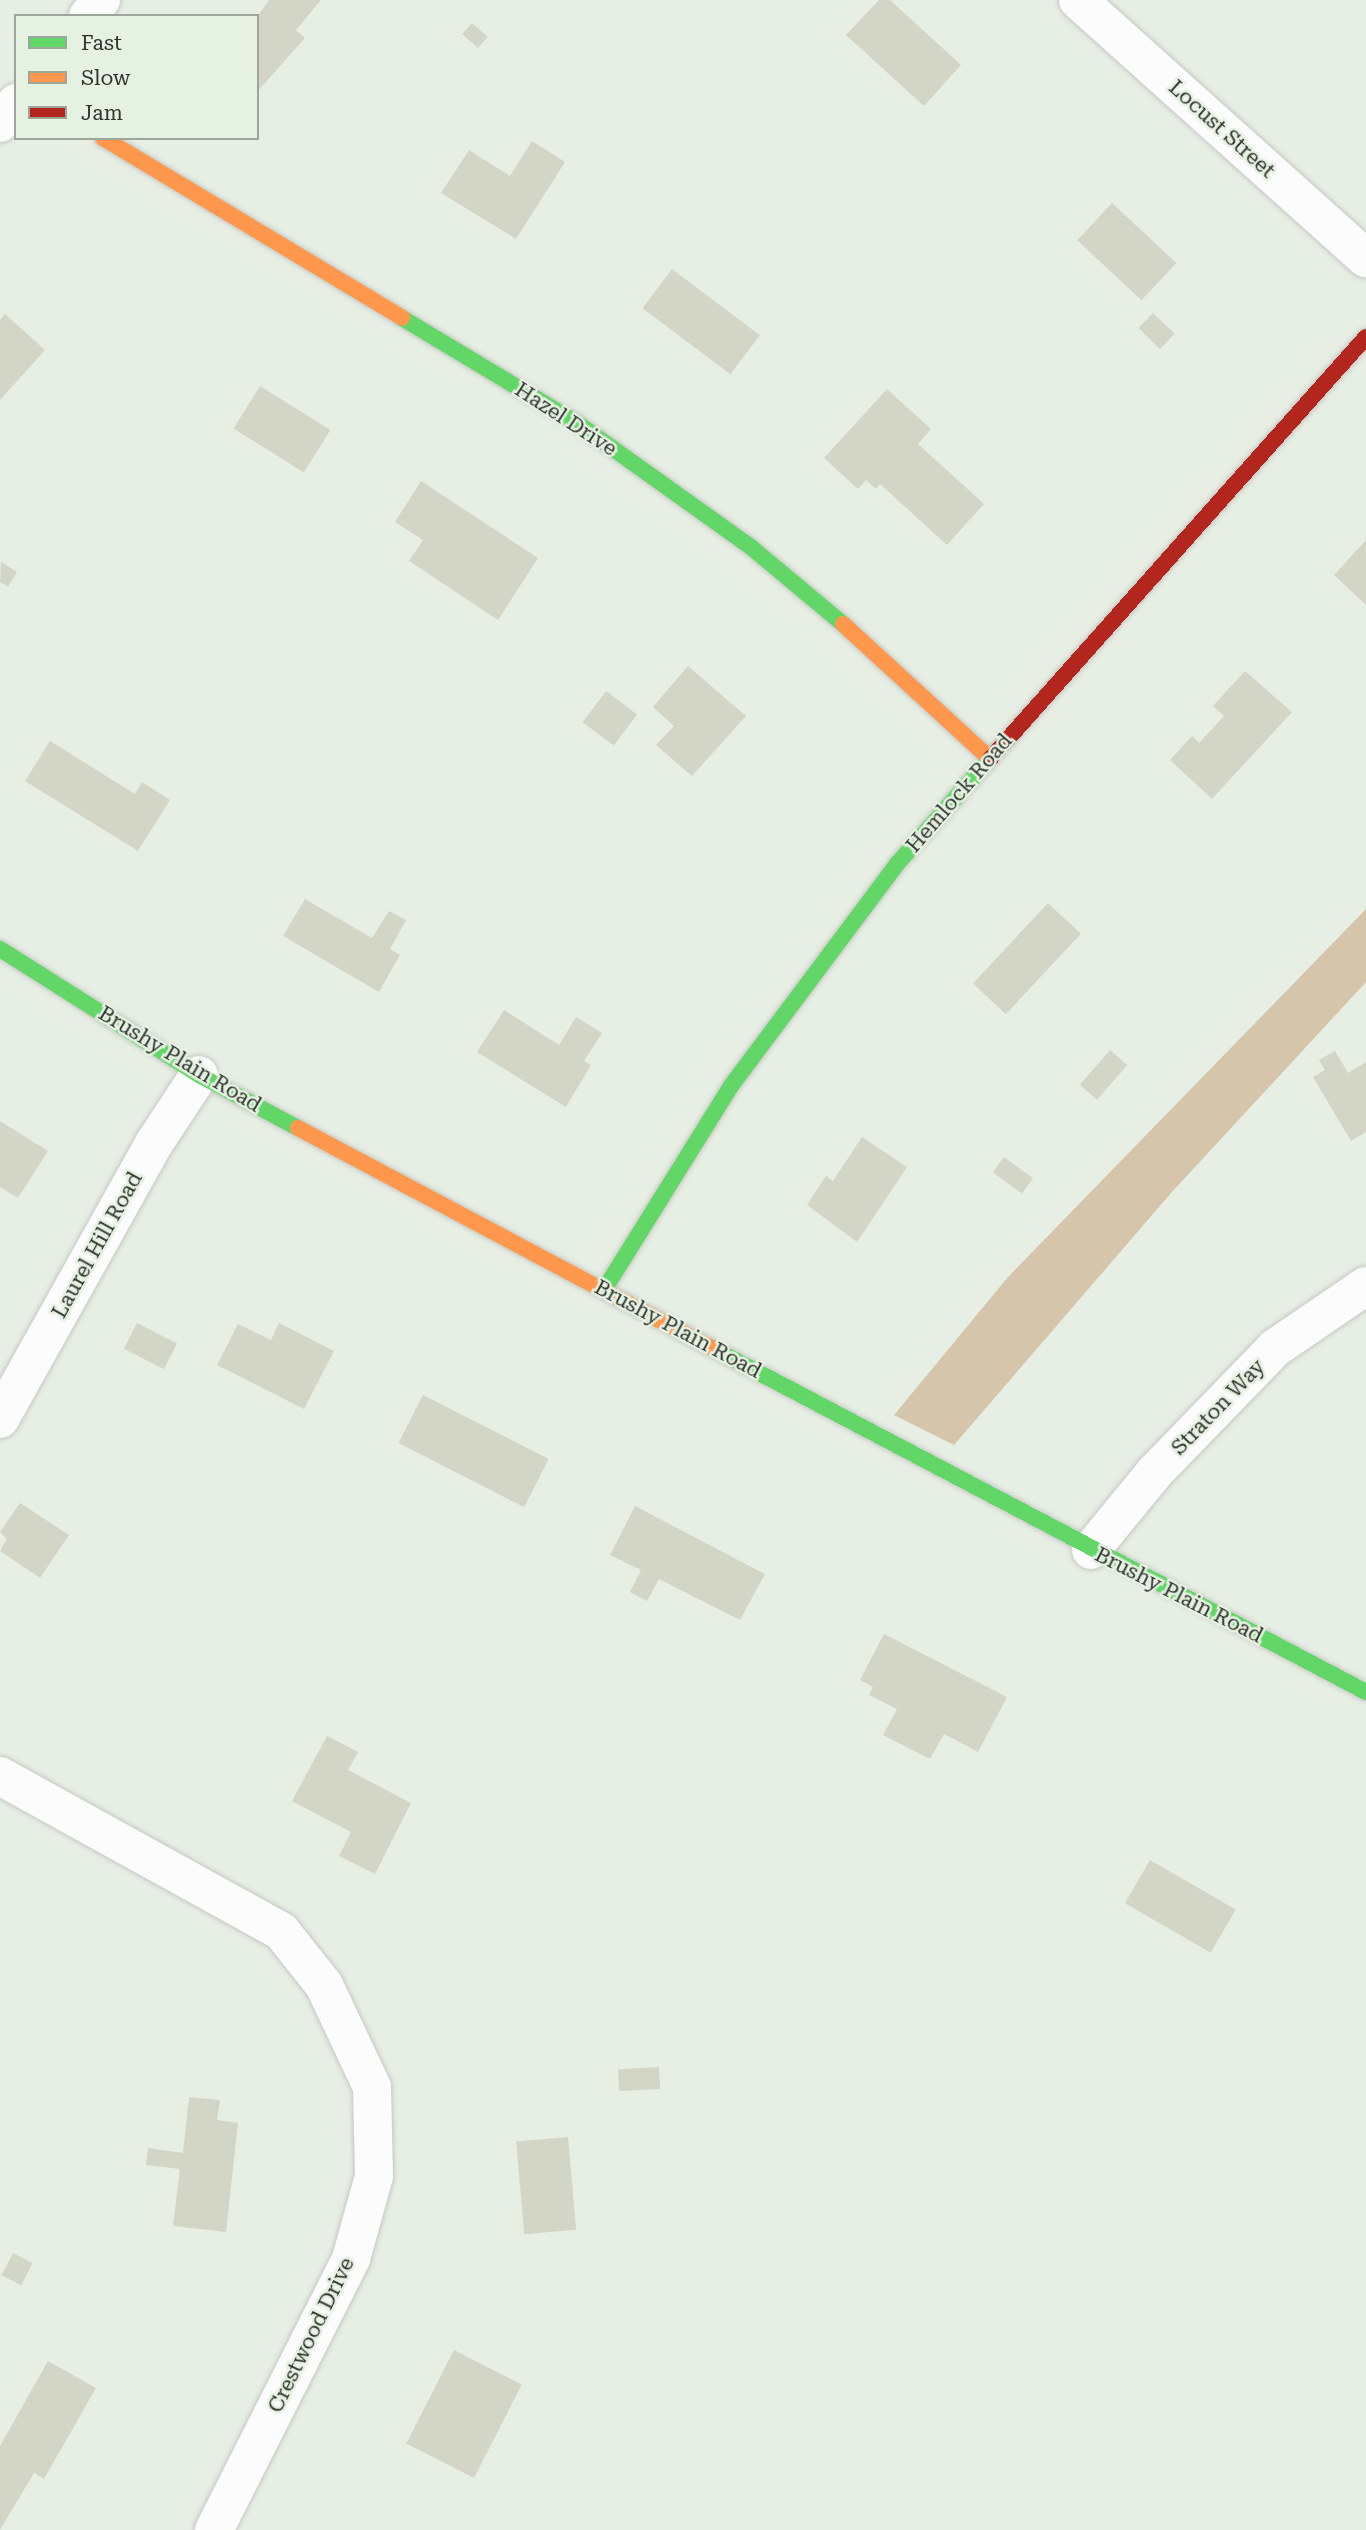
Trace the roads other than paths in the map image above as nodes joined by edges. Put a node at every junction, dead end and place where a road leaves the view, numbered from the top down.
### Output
1 (101, 0) edge
2 (1078, 0) edge
3 (90, 14) edge
4 (14, 106) edge
5 (0, 123) edge
6 (106, 140) edge
7 (1366, 258) edge
8 (1366, 337) edge
9 (989, 758) junction
10 (0, 949) edge
11 (199, 1075) junction
12 (1366, 1286) edge
13 (604, 1290) junction
14 (0, 1419) edge
15 (1091, 1550) junction
16 (1366, 1692) edge
17 (0, 1776) edge
18 (214, 2530) edge

1 - 3 street
2 - 7 street, Locust Street
4 - 5 street
6 - 9 street, Hazel Drive
8 - 9 street, Hemlock Road
9 - 13 street, Hemlock Road
10 - 11 street, Brushy Plain Road
11 - 13 street, Brushy Plain Road
11 - 14 street, Laurel Hill Road
12 - 15 street, Straton Way
13 - 15 street, Brushy Plain Road
15 - 16 street, Brushy Plain Road
17 - 18 street, Crestwood Drive

